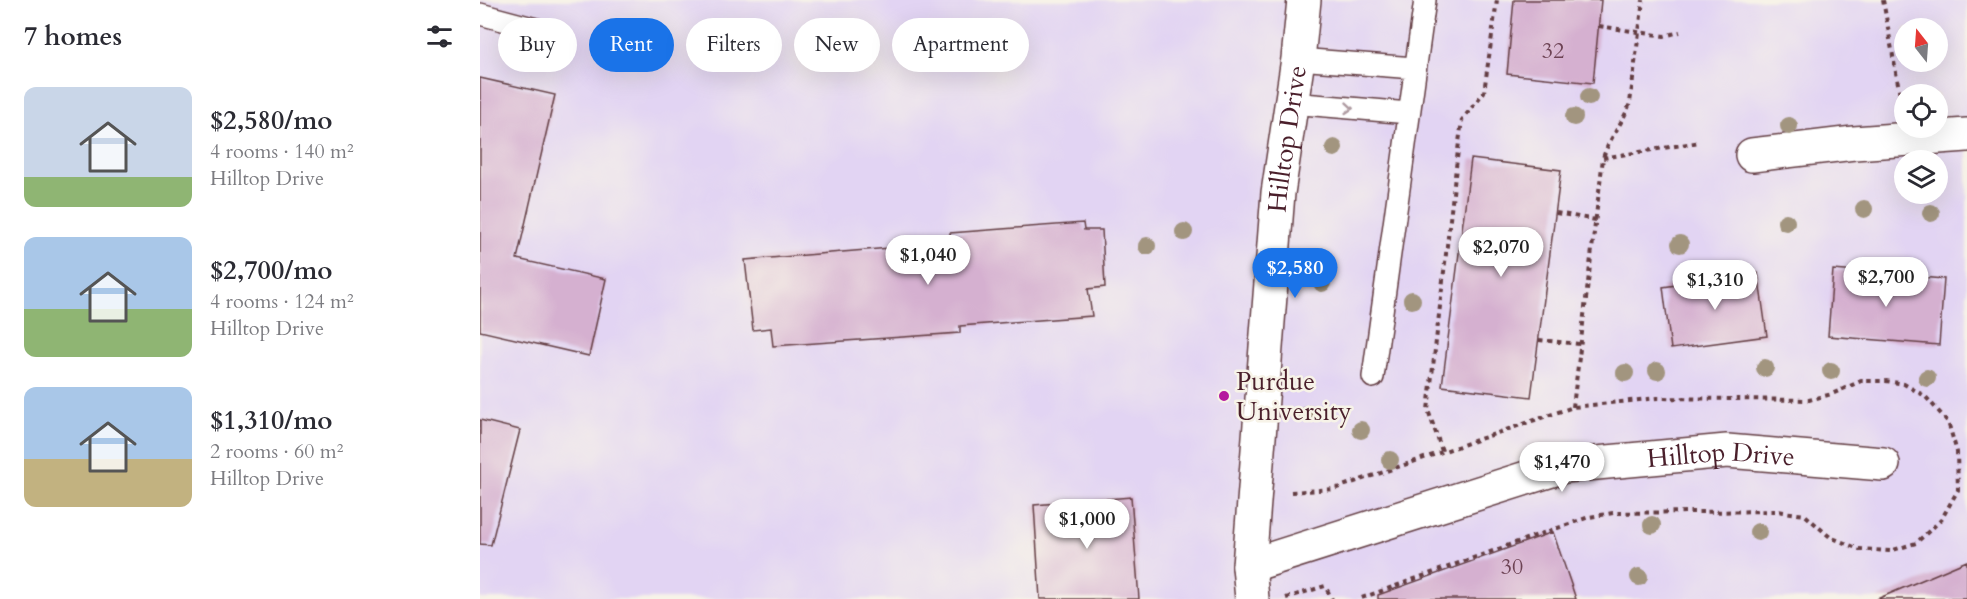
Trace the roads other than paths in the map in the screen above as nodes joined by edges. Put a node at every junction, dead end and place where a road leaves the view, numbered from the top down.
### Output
1 (1304, 0) edge
2 (1425, 0) edge
3 (480, 14) edge
4 (498, 19) edge
5 (1298, 59) junction
6 (1414, 68) junction
7 (1290, 103) junction
8 (1409, 113) junction
9 (1967, 135) edge
10 (1752, 155) dead end
11 (1373, 377) dead end
12 (1882, 464) dead end
13 (1249, 566) junction
14 (1252, 599) edge

1 - 5 street, Hilltop Drive
2 - 6 lane
3 - 4 lane
5 - 6 lane
5 - 7 street, Hilltop Drive
6 - 8 lane
7 -> 8 lane
7 - 13 street, Hilltop Drive
8 - 11 lane
9 - 10 street
12 - 13 street, Hilltop Drive
13 - 14 street, Hilltop Drive

